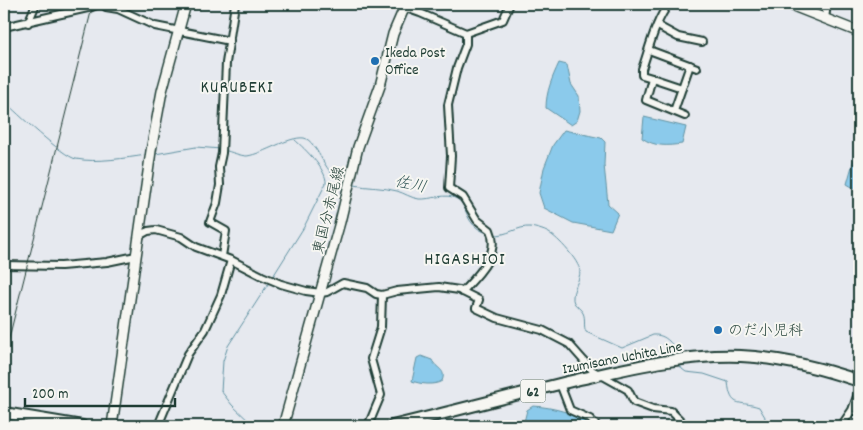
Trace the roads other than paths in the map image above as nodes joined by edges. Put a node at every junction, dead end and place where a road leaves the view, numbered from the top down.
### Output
1 (36, 4) edge
2 (99, 4) edge
3 (103, 4) edge
4 (186, 4) edge
5 (235, 4) edge
6 (395, 4) edge
7 (510, 4) edge
8 (670, 4) edge
9 (788, 4) edge
10 (827, 4) edge
11 (406, 5) edge
12 (824, 18) junction
13 (28, 23) junction
14 (658, 26) junction
15 (4, 27) edge
16 (177, 32) junction
17 (859, 32) edge
18 (466, 34) junction
19 (230, 41) junction
20 (702, 42) dead end
21 (649, 50) junction
22 (690, 65) junction
23 (697, 68) dead end
24 (652, 78) junction
25 (682, 88) junction
26 (674, 111) junction
27 (685, 116) dead end
28 (139, 236) junction
29 (136, 256) junction
30 (222, 256) junction
31 (230, 260) junction
32 (4, 265) edge
33 (462, 292) junction
34 (321, 293) junction
35 (382, 295) junction
36 (601, 374) junction
37 (859, 381) edge
38 (560, 384) junction
39 (859, 391) edge
40 (4, 413) edge
41 (82, 426) edge
42 (112, 426) edge
43 (158, 426) edge
44 (283, 426) edge
45 (368, 426) edge
46 (392, 426) edge
47 (597, 426) edge
48 (686, 426) edge
49 (841, 426) edge

1 - 13 street
2 - 13 street
3 - 16 street
4 - 16 street
5 - 19 street
6 - 11 street
7 - 18 street
8 - 14 street
9 - 12 street
10 - 12 street
11 - 18 street
11 - 34 street, 東国分赤尾線
12 - 17 street
13 - 15 street
14 - 20 street
14 - 21 street
16 - 19 street
16 - 28 street
18 - 33 street
19 - 30 street
21 - 22 street
21 - 24 street
22 - 23 street
22 - 25 street
24 - 25 street
24 - 26 street
25 - 26 street
26 - 27 street
28 - 29 street
28 - 30 street
29 - 32 street
29 - 42 street
30 - 31 street
31 - 34 street
31 - 43 street
33 - 35 street
33 - 36 street
34 - 35 street
34 - 44 street, 東国分赤尾線
35 - 45 street
36 - 37 main road, Izumisano Uchita Line / 62
36 - 38 main road, Izumisano Uchita Line / 62
36 - 48 street
38 - 46 main road, Izumisano Uchita Line / 62
38 - 47 street
39 - 49 street
40 - 41 main road

